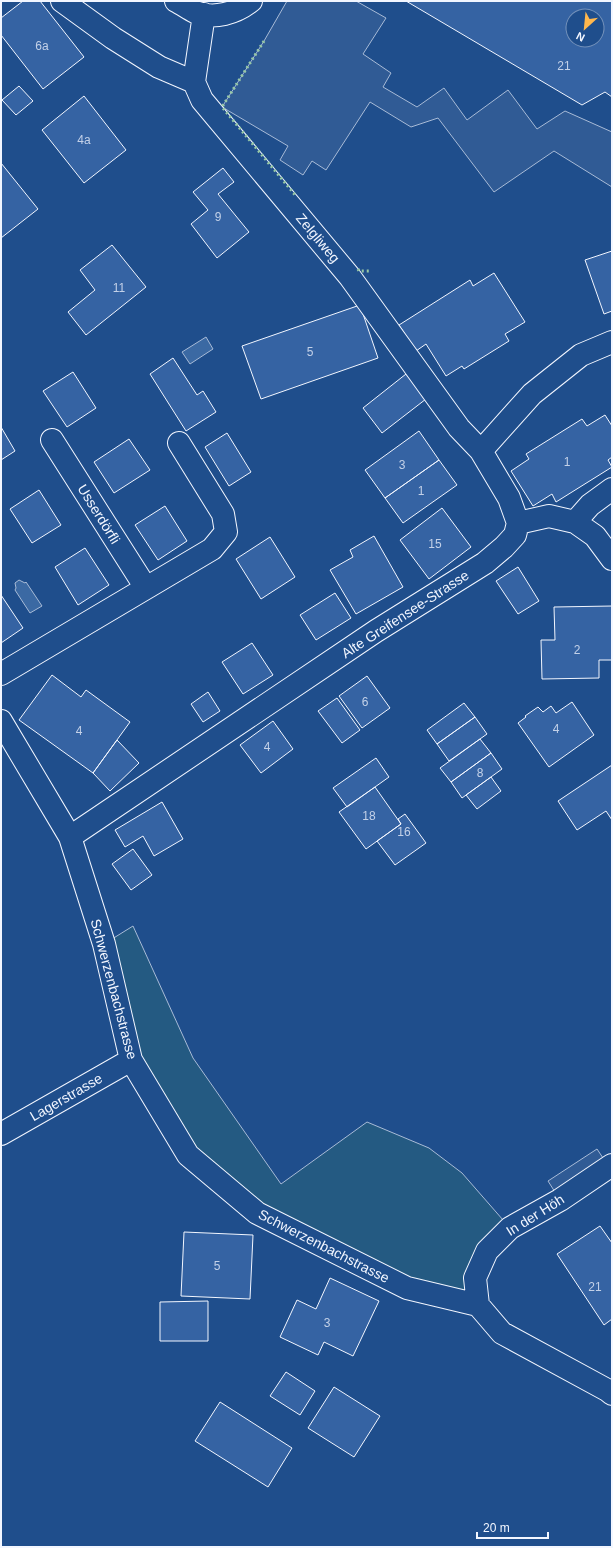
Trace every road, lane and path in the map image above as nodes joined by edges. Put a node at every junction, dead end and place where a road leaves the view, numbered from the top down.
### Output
1 (62, 1) edge
2 (176, 1) edge
3 (251, 1) edge
4 (204, 14) junction
5 (194, 82) junction
6 (612, 342) edge
7 (52, 440) dead end
8 (179, 443) dead end
9 (481, 451) junction
10 (612, 489) edge
11 (575, 522) junction
12 (518, 523) junction
13 (612, 559) edge
14 (146, 588) junction
15 (1, 674) edge
16 (1, 721) edge
17 (70, 837) junction
18 (131, 1060) junction
19 (1, 1134) edge
20 (612, 1165) edge
21 (478, 1305) junction
22 (612, 1394) edge

1 - 5 street
2 - 4 street
3 - 4 street
4 - 5 street
5 - 9 street, Zelgliweg
6 - 9 street
7 - 14 street, Usserdörfli
8 - 14 street
9 - 12 street
10 - 11 street
11 - 12 street
11 - 13 street
12 - 17 street, Alte Greifensee-Strasse
14 - 15 street
16 - 17 street, Schwerzenbachstrasse
17 - 18 street, Schwerzenbachstrasse
18 - 19 street, Lagerstrasse
18 - 21 street, Schwerzenbachstrasse
20 - 21 street, In der Höh
21 - 22 street

